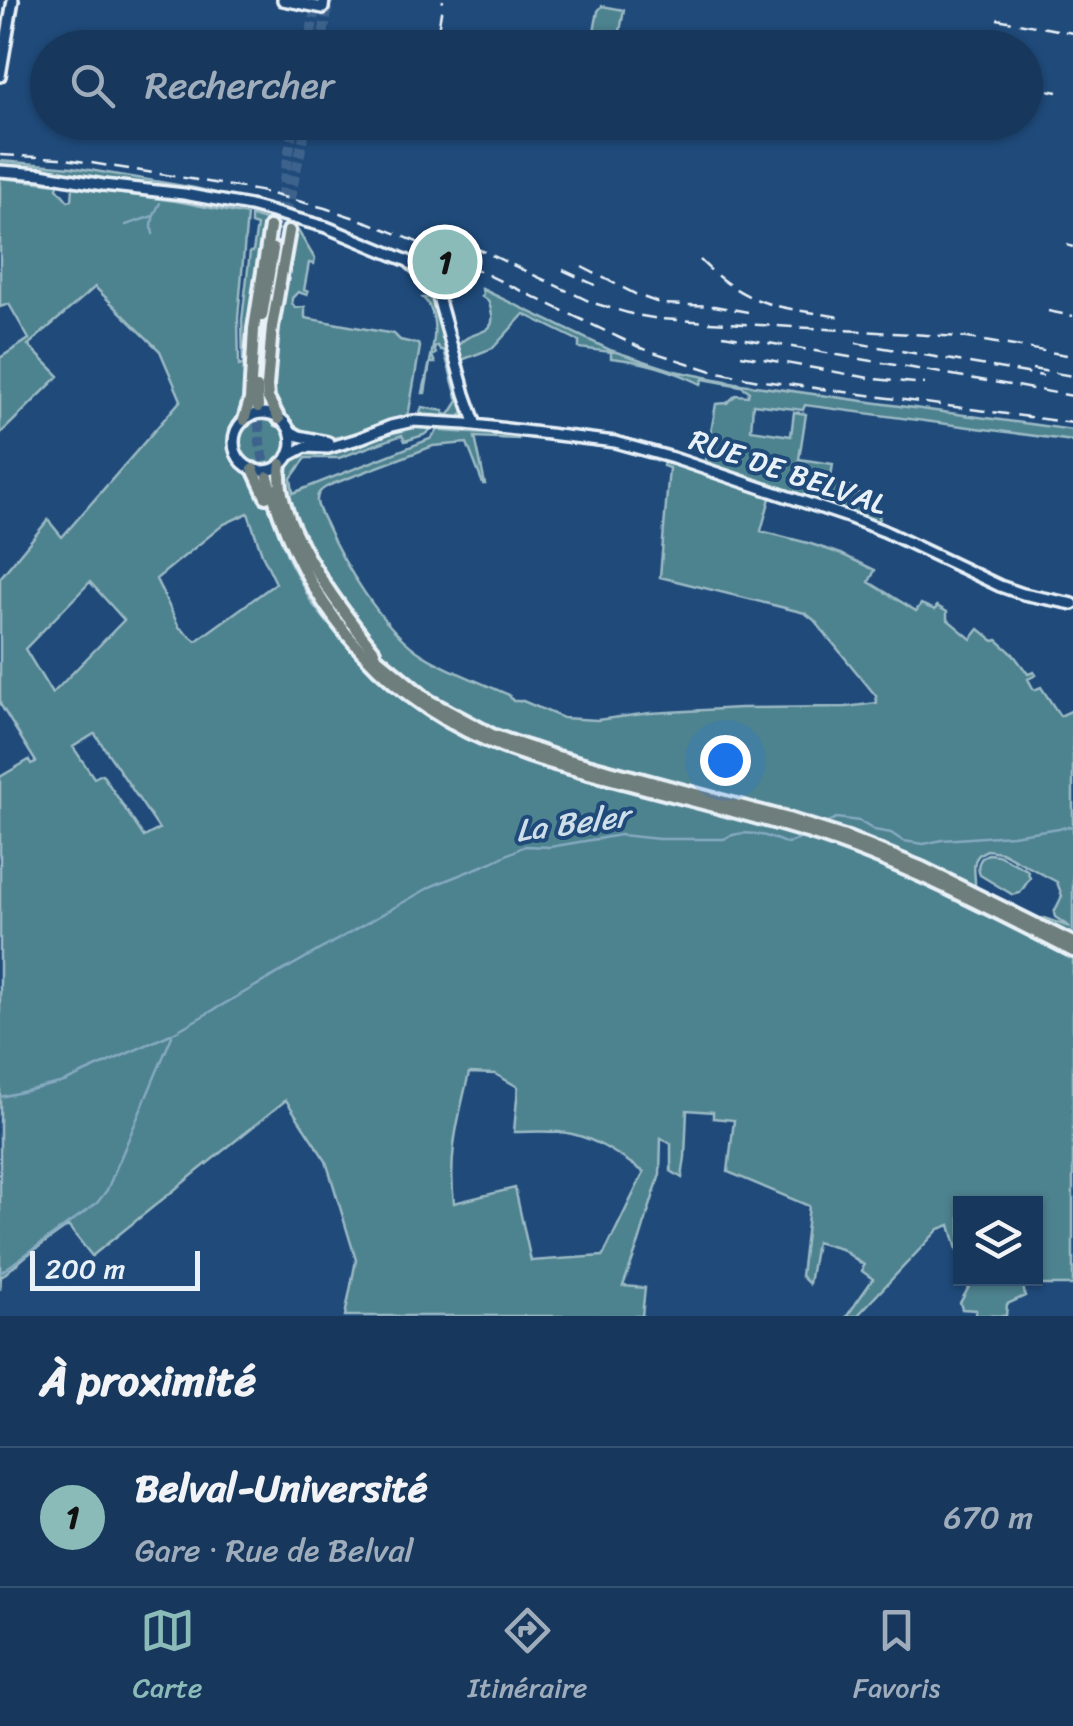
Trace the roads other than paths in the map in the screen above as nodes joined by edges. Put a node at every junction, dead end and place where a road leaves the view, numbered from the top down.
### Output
1 (13, 0) edge
2 (283, 0) edge
3 (318, 3) edge
4 (0, 76) edge
5 (0, 170) edge
6 (280, 229) junction
7 (465, 394) junction
8 (260, 407) tunnel mouth
9 (280, 418) junction
10 (244, 420) junction
11 (469, 421) junction
12 (289, 430) junction
13 (345, 443) junction
14 (285, 460) junction
15 (253, 469) junction
16 (270, 477) tunnel mouth
17 (1073, 604) edge
18 (385, 671) junction
19 (813, 830) junction
20 (1073, 943) edge
21 (1073, 950) edge

1 - 4 main road
2 - 3 main road
5 - 7 main road
6 - 8 highway
6 - 9 highway
6 - 10 highway
7 - 11 main road
7 - 11 main road
9 - 10 main road
9 - 12 main road
10 - 15 main road
11 - 13 main road, RUE DE BELVAL
11 - 17 main road, RUE DE BELVAL
12 - 13 main road
12 - 14 main road
13 - 14 main road, RUE DE BELVAL
14 - 15 main road
14 - 18 highway
15 - 18 highway
16 - 18 highway
18 - 19 highway
19 - 20 highway
19 - 21 highway

